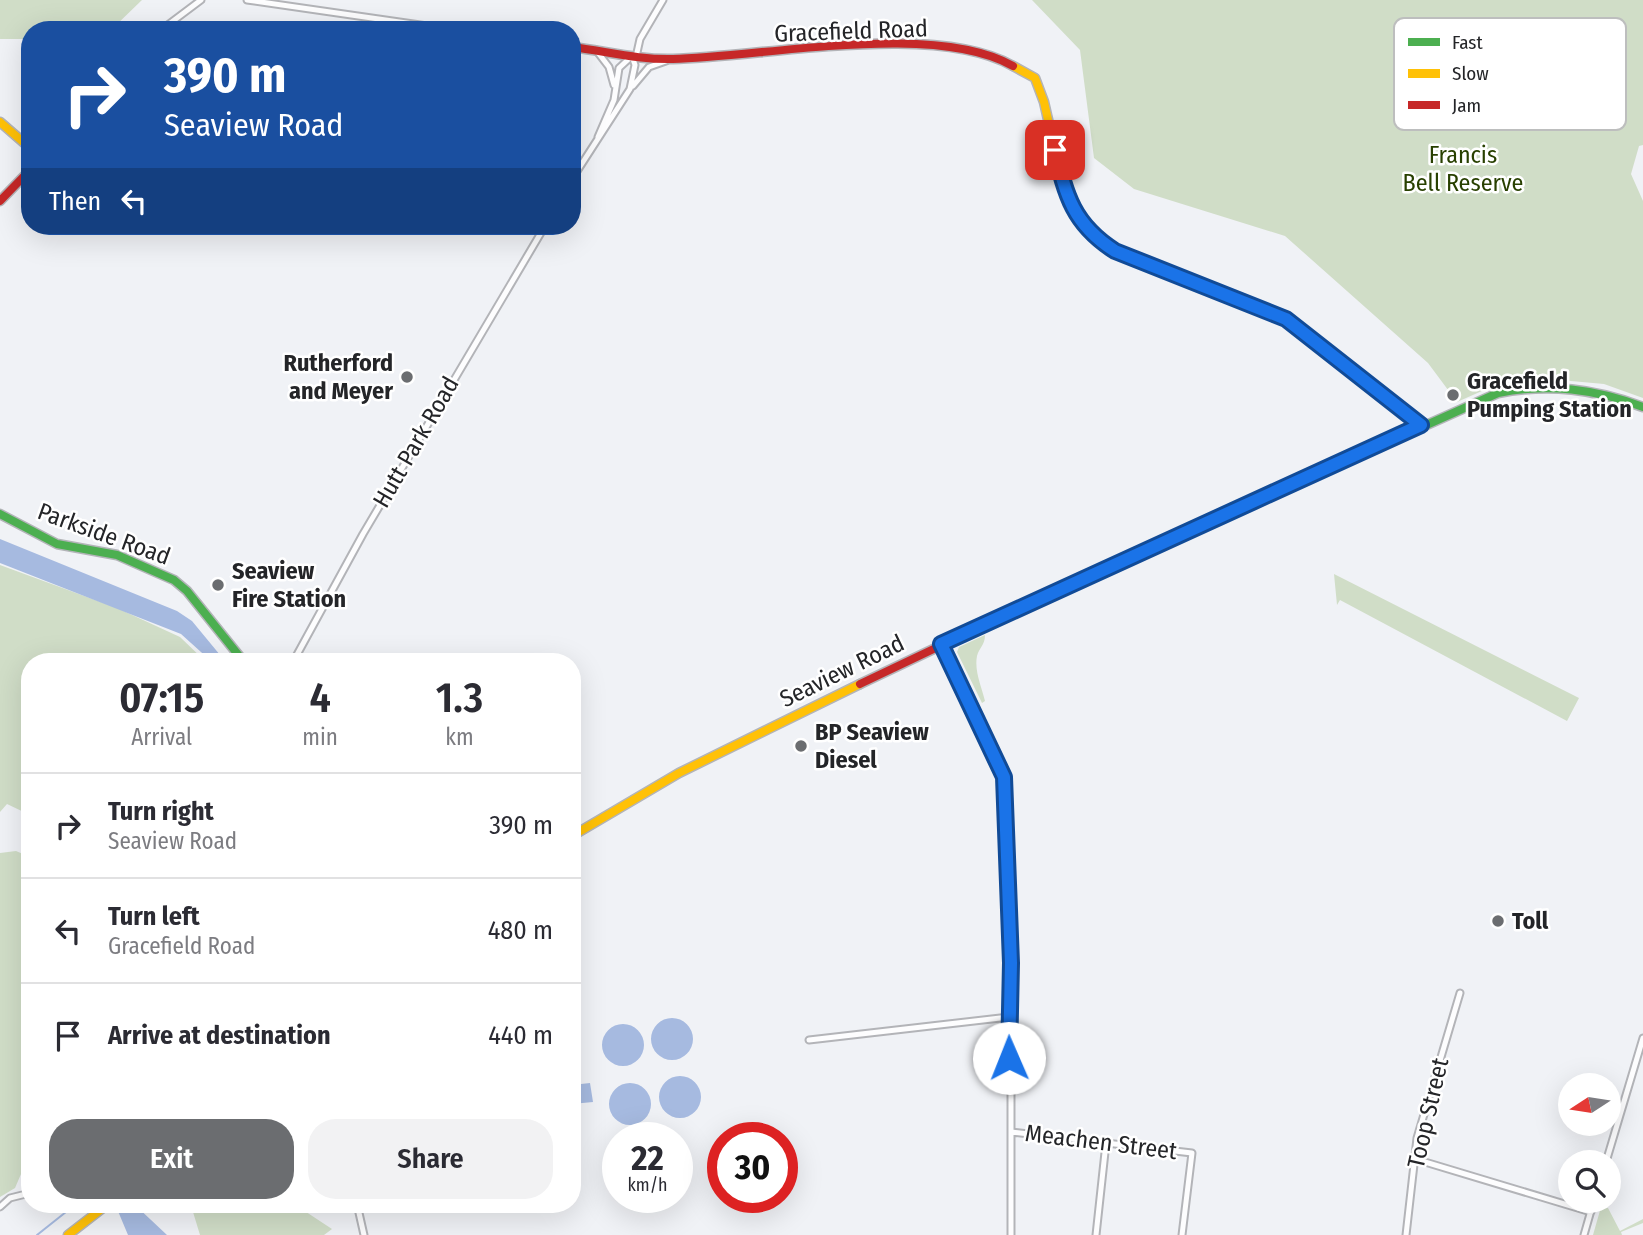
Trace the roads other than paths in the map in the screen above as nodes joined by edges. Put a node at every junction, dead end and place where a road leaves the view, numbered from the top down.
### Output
1 (201, 0) edge
2 (247, 0) edge
3 (663, 0) edge
4 (173, 21) edge
5 (393, 21) edge
6 (581, 48) edge
7 (596, 50) junction
8 (634, 56) junction
9 (672, 59) junction
10 (630, 89) junction
11 (615, 91) junction
12 (0, 122) edge
13 (597, 137) junction
14 (21, 140) edge
15 (581, 164) edge
16 (21, 179) edge
17 (0, 201) edge
18 (540, 235) edge
19 (1643, 407) edge
20 (1421, 425) junction
21 (0, 514) edge
22 (941, 644) junction
23 (237, 653) edge
24 (298, 653) edge
25 (581, 831) edge
26 (1460, 993) dead end
27 (1009, 1017) junction
28 (1643, 1038) edge
29 (809, 1040) dead end
30 (1011, 1132) junction
31 (1106, 1143) junction
32 (1610, 1150) edge
33 (1415, 1159) junction
34 (21, 1195) edge
35 (1558, 1202) edge
36 (0, 1207) edge
37 (96, 1213) edge
38 (359, 1213) edge
39 (1591, 1213) edge
40 (68, 1235) edge
41 (364, 1235) edge
42 (1012, 1235) edge
43 (1096, 1235) edge
44 (1182, 1235) edge
45 (1406, 1235) edge
46 (1584, 1235) edge

1 - 4 street
2 - 5 street
3 - 8 street
6 - 7 main road, Gracefield Road
7 - 8 main road, Gracefield Road
7 - 11 street
8 - 9 main road, Gracefield Road
8 - 10 street
8 - 11 street
9 - 10 street
9 - 20 main road, Gracefield Road
10 - 13 street
11 - 13 street
12 - 14 main road
13 - 15 street
16 - 17 main road
18 - 24 street, Hutt Park Road
19 - 20 main road, Seaview Road
20 - 22 main road, Seaview Road
21 - 23 main road, Parkside Road
22 - 25 main road, Seaview Road
22 - 27 street
26 - 33 street, Toop Street
27 - 29 street
27 - 30 street
28 - 32 street
30 - 31 street, Meachen Street
30 - 42 street
31 - 43 street
31 - 44 street, Meachen Street
33 - 35 street
33 - 45 street, Toop Street
34 - 36 street
37 - 40 main road
38 - 41 street
39 - 46 street

